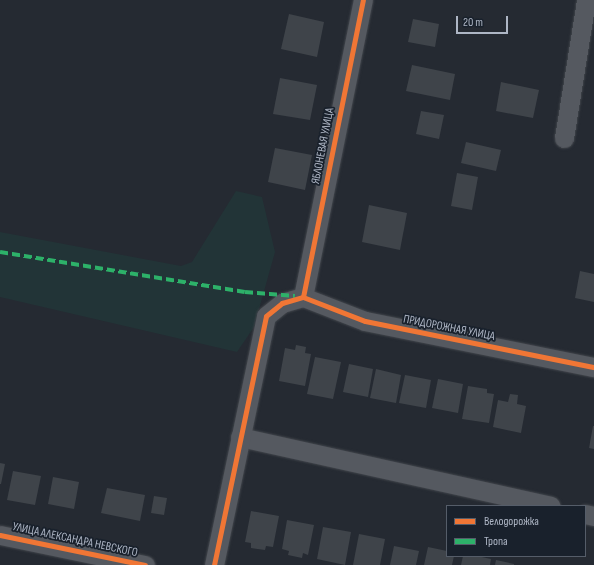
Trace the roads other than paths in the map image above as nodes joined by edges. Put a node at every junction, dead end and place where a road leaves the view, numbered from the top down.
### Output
1 (363, 0) edge
2 (586, 0) edge
3 (564, 138) dead end
4 (302, 297) junction
5 (594, 367) edge
6 (240, 438) junction
7 (545, 505) edge
8 (0, 535) edge
9 (145, 565) edge
10 (214, 565) edge

1 - 4 street, ЯБЛОНЕВАЯ УЛИЦА
2 - 3 street
4 - 5 street, ПРИДОРОЖНАЯ УЛИЦА
4 - 6 street
6 - 7 street
6 - 10 street
8 - 9 street, УЛИЦА АЛЕКСАНДРА НЕВСКОГО

